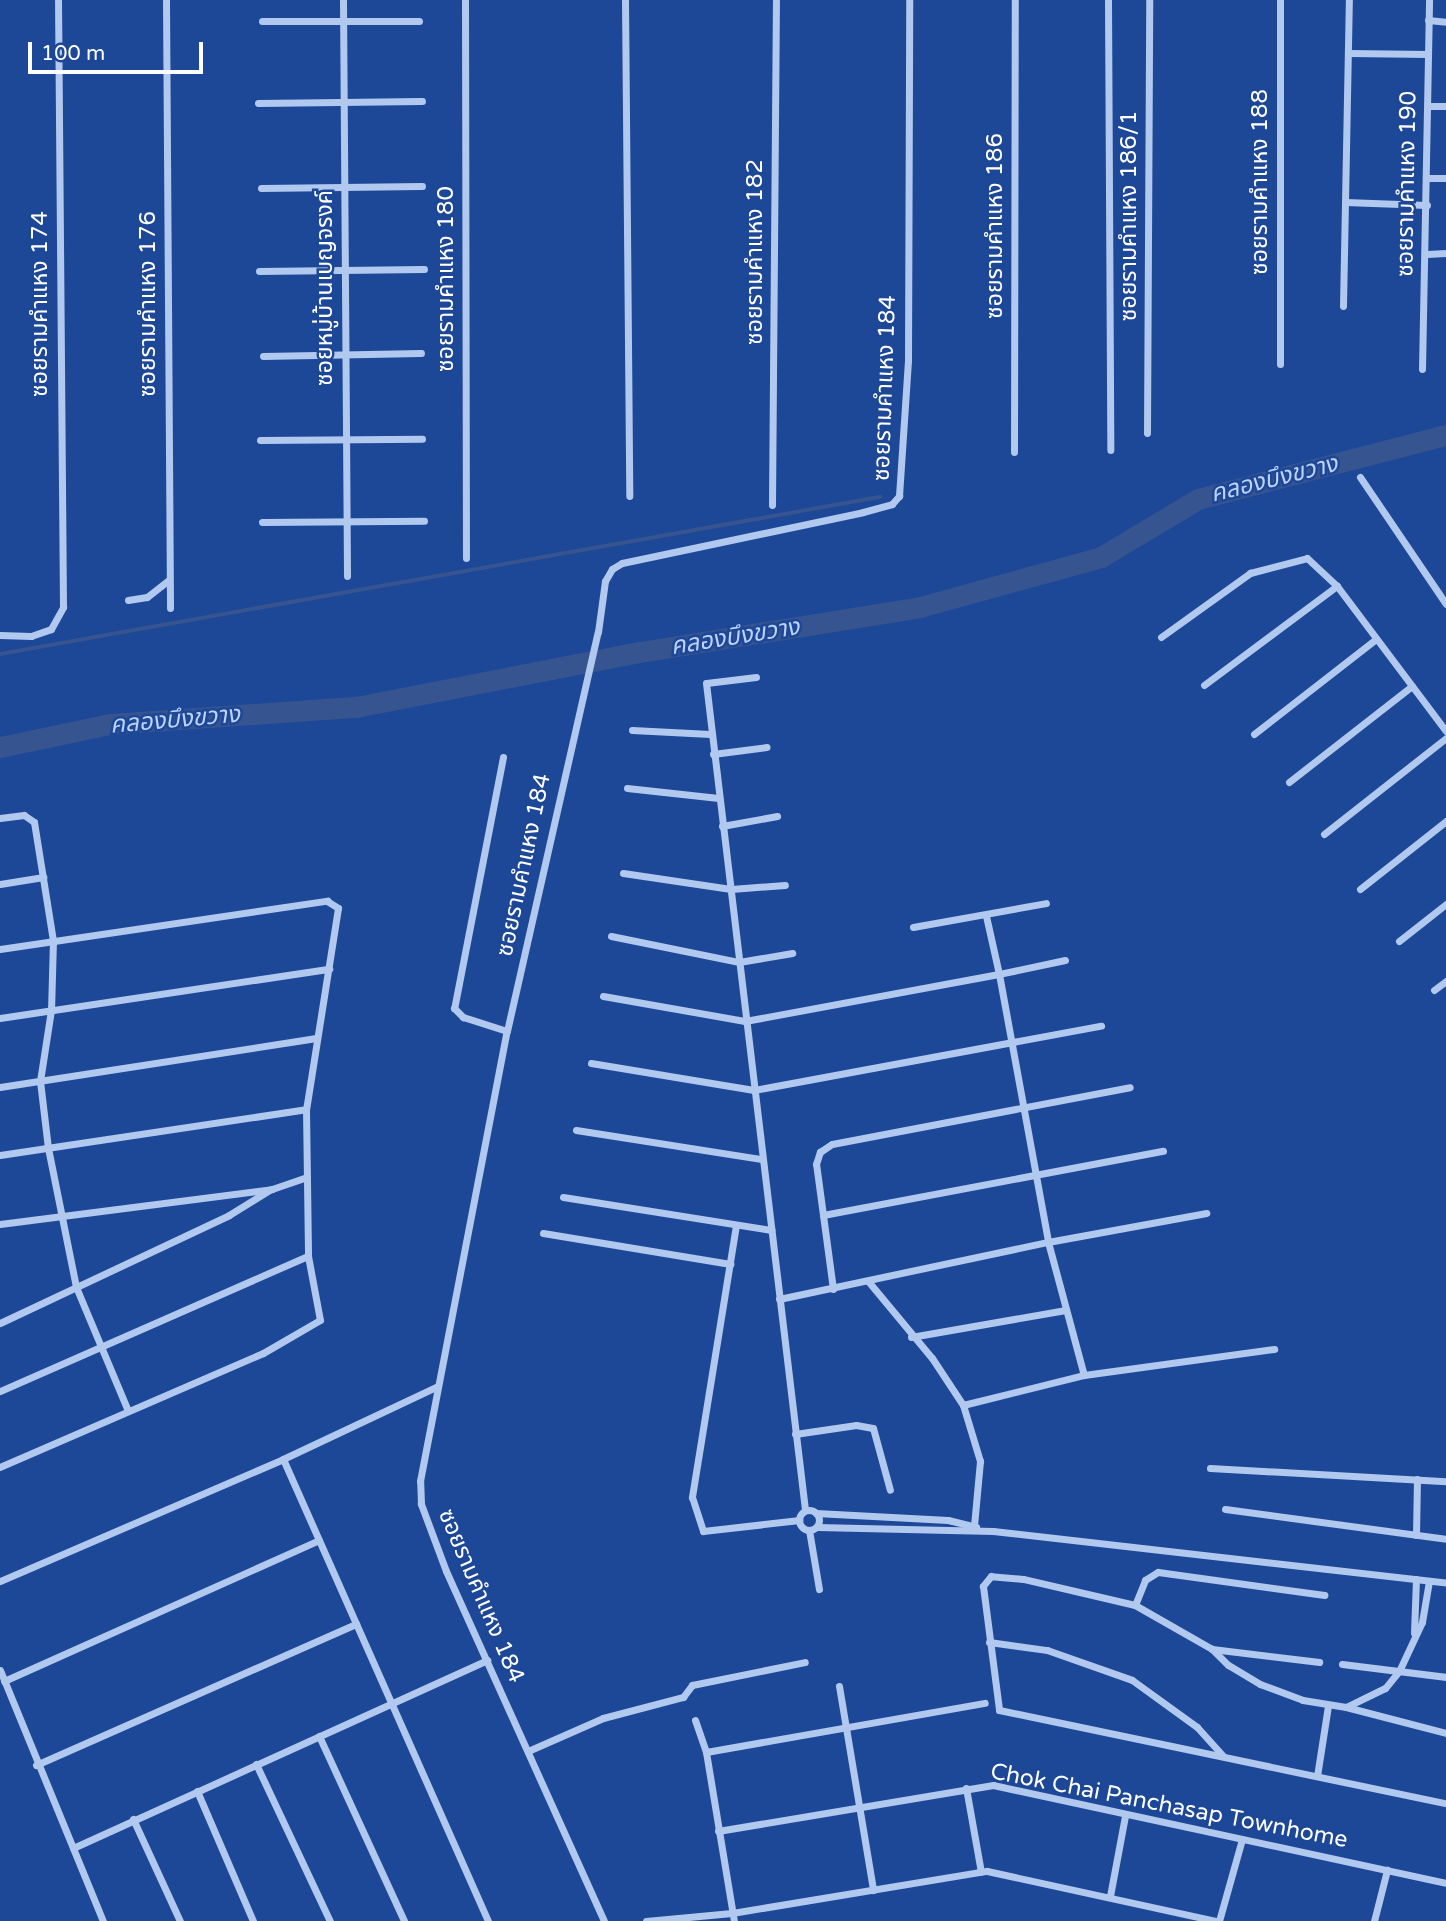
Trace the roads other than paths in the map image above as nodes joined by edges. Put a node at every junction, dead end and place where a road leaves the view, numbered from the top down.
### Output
1 (58, 0) edge
2 (166, 0) edge
3 (343, 0) edge
4 (465, 0) edge
5 (625, 0) edge
6 (776, 0) edge
7 (909, 0) edge
8 (1015, 0) edge
9 (1108, 0) edge
10 (1149, 0) edge
11 (1280, 0) edge
12 (1349, 0) edge
13 (1429, 0) edge
14 (419, 20) dead end
15 (1427, 20) junction
16 (262, 21) dead end
17 (343, 21) junction
18 (1446, 22) edge
19 (1348, 53) junction
20 (1428, 54) junction
21 (422, 101) dead end
22 (258, 103) dead end
23 (344, 103) junction
24 (1428, 106) junction
25 (1446, 106) edge
26 (1426, 178) junction
27 (1446, 178) edge
28 (344, 186) junction
29 (422, 186) dead end
30 (261, 188) dead end
31 (1345, 202) junction
32 (1427, 205) junction
33 (1446, 253) edge
34 (1427, 254) junction
35 (424, 269) dead end
36 (344, 270) junction
37 (258, 271) dead end
38 (1343, 306) dead end
39 (421, 353) dead end
40 (344, 354) junction
41 (263, 355) dead end
42 (1280, 364) dead end
43 (1422, 369) dead end
44 (1147, 433) dead end
45 (422, 439) dead end
46 (260, 440) dead end
47 (345, 440) junction
48 (1110, 450) dead end
49 (1014, 453) dead end
50 (1360, 477) dead end
51 (629, 496) dead end
52 (772, 505) dead end
53 (346, 521) junction
54 (424, 521) dead end
55 (262, 522) dead end
56 (466, 558) dead end
57 (347, 576) dead end
58 (169, 580) junction
59 (1337, 586) junction
60 (128, 600) dead end
61 (1446, 604) edge
62 (170, 608) dead end
63 (0, 635) edge
64 (1161, 637) dead end
65 (1376, 639) junction
66 (757, 677) dead end
67 (1205, 685) dead end
68 (1412, 686) junction
69 (632, 730) dead end
70 (1446, 731) edge
71 (710, 734) junction
72 (1254, 734) dead end
73 (1446, 738) edge
74 (767, 747) dead end
75 (713, 754) junction
76 (503, 757) dead end
77 (1289, 782) dead end
78 (627, 788) dead end
79 (718, 798) junction
80 (777, 816) dead end
81 (0, 818) edge
82 (1446, 821) edge
83 (722, 826) junction
84 (1324, 834) dead end
85 (623, 873) dead end
86 (43, 877) junction
87 (0, 884) edge
88 (785, 886) dead end
89 (731, 888) junction
90 (1360, 889) dead end
91 (1046, 902) dead end
92 (1446, 904) edge
93 (986, 916) junction
94 (913, 927) dead end
95 (611, 936) dead end
96 (53, 940) junction
97 (1399, 941) dead end
98 (0, 949) edge
99 (792, 953) dead end
100 (1065, 960) dead end
101 (739, 962) junction
102 (329, 969) junction
103 (999, 974) junction
104 (1446, 981) edge
105 (1434, 990) dead end
106 (603, 996) dead end
107 (51, 1010) junction
108 (0, 1018) edge
109 (745, 1021) junction
110 (1101, 1026) dead end
111 (507, 1031) junction
112 (316, 1038) junction
113 (1011, 1042) junction
114 (591, 1063) dead end
115 (40, 1081) junction
116 (0, 1087) edge
117 (1130, 1087) dead end
118 (754, 1090) junction
119 (306, 1109) junction
120 (1024, 1109) junction
121 (576, 1130) dead end
122 (48, 1148) junction
123 (1163, 1151) dead end
124 (0, 1155) edge
125 (762, 1159) junction
126 (1034, 1173) junction
127 (307, 1177) junction
128 (271, 1189) junction
129 (564, 1197) dead end
130 (1206, 1213) dead end
131 (59, 1215) junction
132 (823, 1215) junction
133 (0, 1224) edge
134 (736, 1225) junction
135 (771, 1230) junction
136 (543, 1233) dead end
137 (1048, 1242) junction
138 (308, 1256) junction
139 (730, 1264) junction
140 (868, 1281) junction
141 (76, 1287) junction
142 (833, 1289) junction
143 (779, 1299) junction
144 (1066, 1310) junction
145 (0, 1323) edge
146 (911, 1337) junction
147 (99, 1348) junction
148 (1274, 1349) dead end
149 (1084, 1375) junction
150 (438, 1386) junction
151 (0, 1391) edge
152 (963, 1405) junction
153 (128, 1411) junction
154 (795, 1434) junction
155 (283, 1459) junction
156 (0, 1467) edge
157 (1210, 1468) dead end
158 (1417, 1479) junction
159 (1446, 1481) edge
160 (890, 1490) dead end
161 (1225, 1509) dead end
162 (805, 1510) junction
163 (816, 1513) junction
164 (891, 1517) junction
165 (799, 1520) junction
166 (974, 1526) junction
167 (813, 1528) junction
168 (891, 1530) junction
169 (993, 1531) junction
170 (1416, 1535) junction
171 (1446, 1539) edge
172 (319, 1540) junction
173 (1416, 1579) junction
174 (0, 1581) edge
175 (1429, 1581) junction
176 (1446, 1583) edge
177 (819, 1589) dead end
178 (1324, 1595) dead end
179 (1135, 1605) junction
180 (355, 1624) junction
181 (1414, 1634) junction
182 (989, 1642) junction
183 (1212, 1649) junction
184 (487, 1660) junction
185 (1319, 1661) dead end
186 (805, 1662) dead end
187 (1342, 1664) dead end
188 (0, 1670) edge
189 (1399, 1671) junction
190 (1446, 1677) edge
191 (5, 1681) junction
192 (839, 1686) dead end
193 (985, 1703) dead end
194 (391, 1704) junction
195 (1328, 1706) junction
196 (1346, 1707) junction
197 (695, 1720) dead end
198 (844, 1726) junction
199 (1446, 1733) edge
200 (320, 1736) junction
201 (528, 1751) junction
202 (706, 1752) junction
203 (1224, 1757) junction
204 (257, 1764) junction
205 (36, 1765) junction
206 (1317, 1776) junction
207 (966, 1788) junction
208 (197, 1791) junction
209 (1446, 1804) edge
210 (860, 1806) junction
211 (1125, 1816) junction
212 (133, 1819) junction
213 (718, 1831) junction
214 (1242, 1839) junction
215 (73, 1848) junction
216 (1387, 1870) junction
217 (981, 1872) junction
218 (1446, 1883) edge
219 (873, 1890) junction
220 (1110, 1896) junction
221 (733, 1917) edge
222 (701, 1919) edge
223 (103, 1921) edge
224 (180, 1921) edge
225 (253, 1921) edge
226 (330, 1921) edge
227 (404, 1921) edge
228 (488, 1921) edge
229 (604, 1921) edge
230 (646, 1921) edge
231 (1218, 1921) edge
232 (1374, 1921) edge

1 - 63 street, ซอยรามคำแหง 174
2 - 58 street, ซอยรามคำแหง 176
3 - 17 street, ซอยหมู่บ้านเบญจรงค์
4 - 56 street, ซอยรามคำแหง 180
5 - 51 street
6 - 52 street, ซอยรามคำแหง 182
7 - 111 street, ซอยรามคำแหง 184
8 - 49 street, ซอยรามคำแหง 186
9 - 48 street
10 - 44 street, ซอยรามคำแหง 186/1
11 - 42 street, ซอยรามคำแหง 188
12 - 19 street
13 - 15 street, ซอยรามคำแหง 190
14 - 17 street
15 - 18 street
15 - 20 street, ซอยรามคำแหง 190
16 - 17 street
17 - 23 street, ซอยหมู่บ้านเบญจรงค์
19 - 20 street
19 - 31 street
20 - 24 street, ซอยรามคำแหง 190
21 - 23 street
22 - 23 street
23 - 28 street, ซอยหมู่บ้านเบญจรงค์
24 - 25 street
24 - 26 street, ซอยรามคำแหง 190
26 - 27 street
26 - 32 street, ซอยรามคำแหง 190
28 - 29 street
28 - 30 street
28 - 36 street, ซอยหมู่บ้านเบญจรงค์
31 - 32 street
31 - 38 street
32 - 34 street, ซอยรามคำแหง 190
33 - 34 street
34 - 43 street, ซอยรามคำแหง 190
35 - 36 street
36 - 37 street
36 - 40 street, ซอยหมู่บ้านเบญจรงค์
39 - 40 street
40 - 41 street
40 - 47 street, ซอยหมู่บ้านเบญจรงค์
45 - 47 street
46 - 47 street
47 - 53 street, ซอยหมู่บ้านเบญจรงค์
50 - 61 street
53 - 54 street
53 - 55 street
53 - 57 street, ซอยหมู่บ้านเบญจรงค์
58 - 60 street
58 - 62 street, ซอยรามคำแหง 176
59 - 64 street
59 - 65 street
59 - 67 street
65 - 68 street
65 - 72 street
66 - 71 street
68 - 70 street
68 - 77 street
69 - 71 street
71 - 75 street
73 - 84 street
74 - 75 street
75 - 79 street
76 - 111 street
78 - 79 street
79 - 83 street
80 - 83 street
81 - 86 street
82 - 90 street
83 - 89 street
85 - 89 street
86 - 87 street
86 - 96 street
88 - 89 street
89 - 101 street
91 - 93 street
92 - 97 street
93 - 94 street
93 - 103 street
95 - 101 street
96 - 98 street
96 - 102 street
96 - 107 street
99 - 101 street
100 - 103 street
101 - 109 street
102 - 107 street
102 - 112 street
103 - 109 street
103 - 113 street
104 - 105 street
106 - 109 street
107 - 108 street
107 - 115 street
109 - 118 street
110 - 113 street
111 - 150 street, ซอยรามคำแหง 184
112 - 115 street
112 - 119 street
113 - 118 street
113 - 120 street
114 - 118 street
115 - 116 street
115 - 122 street
117 - 120 street
118 - 125 street
119 - 122 street
119 - 127 street
120 - 126 street
120 - 132 street
121 - 125 street
122 - 124 street
122 - 131 street
123 - 126 street
125 - 135 street
126 - 132 street
126 - 137 street
127 - 128 street
127 - 138 street
128 - 131 street
128 - 141 street
129 - 134 street
130 - 137 street
131 - 133 street
131 - 141 street
132 - 142 street
134 - 135 street
134 - 139 street
135 - 143 street
136 - 139 street
137 - 140 street
137 - 144 street
138 - 147 street
138 - 153 street
139 - 165 street
140 - 142 street
140 - 146 street
141 - 145 street
141 - 147 street
142 - 143 street
143 - 154 street
144 - 146 street
144 - 149 street
146 - 152 street
147 - 151 street
147 - 153 street
148 - 149 street
149 - 152 street
150 - 155 street
150 - 184 street, ซอยรามคำแหง 184
152 - 166 street
153 - 156 street
154 - 160 street
154 - 162 street
155 - 172 street
155 - 174 street
157 - 158 street
158 - 159 street
158 - 170 street
161 - 170 street
162 - 163 street
162 - 165 street
163 - 164 street
163 - 167 street
164 - 166 street
164 - 168 street
165 - 167 street
166 - 169 street
167 - 168 street
167 - 177 street
168 - 169 street
169 - 173 street
170 - 171 street
172 - 180 street
172 - 191 street
173 - 175 street
173 - 181 street
175 - 176 street
175 - 181 street
178 - 179 street
179 - 182 street
179 - 183 street
180 - 194 street
180 - 205 street
181 - 189 street
182 - 203 street
182 - 203 street
183 - 185 street
183 - 195 street
184 - 194 street
184 - 201 street, ซอยรามคำแหง 184
186 - 201 street
187 - 189 street
188 - 191 street
189 - 190 street
189 - 196 street
191 - 205 street
192 - 198 street
193 - 198 street
194 - 200 street
194 - 228 street
195 - 196 street
195 - 206 street
196 - 199 street
197 - 202 street
198 - 202 street
198 - 210 street
200 - 204 street
200 - 227 street
201 - 229 street, ซอยรามคำแหง 184
202 - 213 street
203 - 206 street
204 - 208 street
204 - 226 street
205 - 215 street
206 - 209 street
207 - 210 street, Chok Chai Panchasap Townhome
207 - 211 street, Chok Chai Panchasap Townhome
207 - 217 street
208 - 212 street
208 - 225 street
210 - 213 street, Chok Chai Panchasap Townhome
210 - 219 street
211 - 214 street, Chok Chai Panchasap Townhome
211 - 220 street
212 - 215 street
212 - 224 street
213 - 221 street
214 - 216 street, Chok Chai Panchasap Townhome
214 - 231 street
215 - 223 street
216 - 218 street, Chok Chai Panchasap Townhome
216 - 232 street
217 - 219 street
217 - 220 street
219 - 221 street
220 - 231 street
221 - 222 street
222 - 230 street

